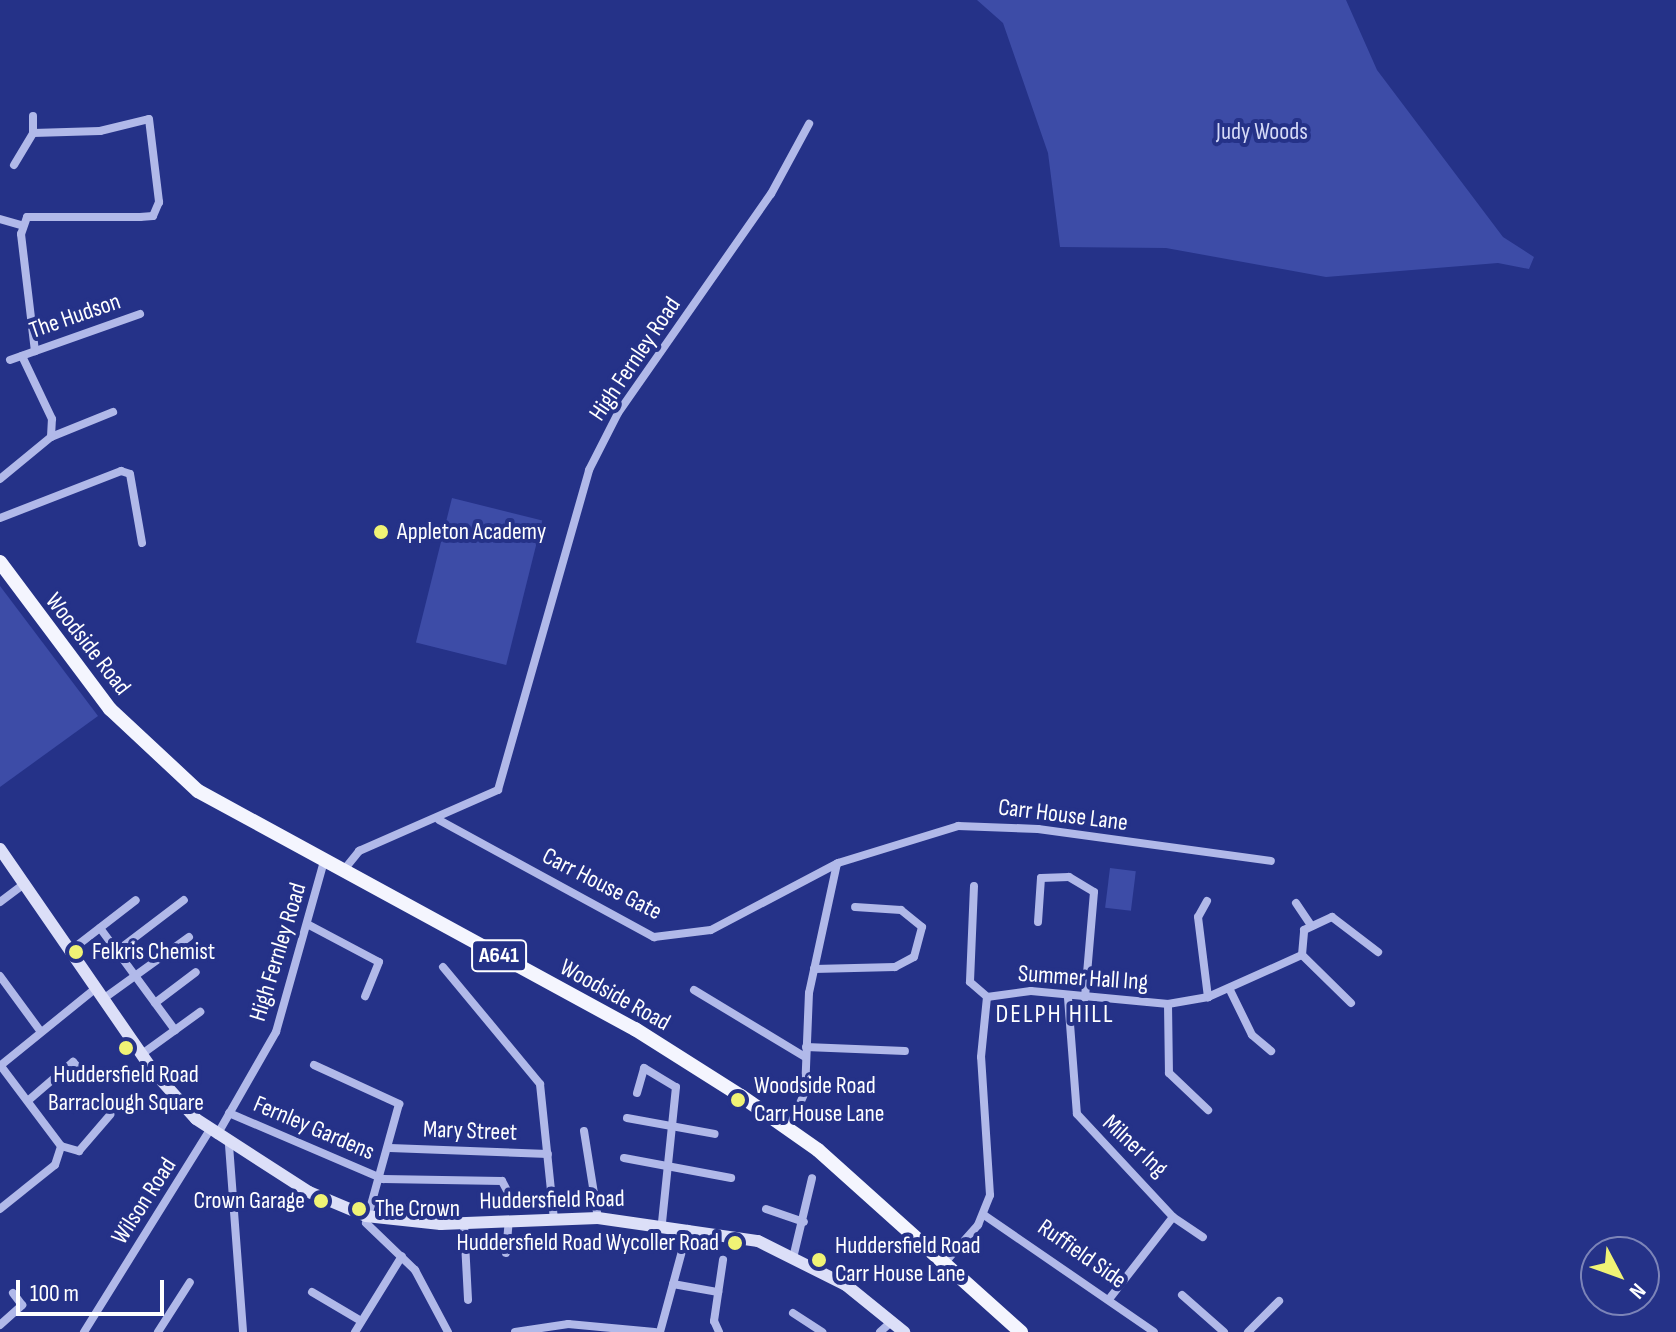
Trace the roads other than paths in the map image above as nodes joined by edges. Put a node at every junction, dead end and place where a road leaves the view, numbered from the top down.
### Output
1 (33, 116) dead end
2 (809, 124) dead end
3 (33, 133) junction
4 (14, 165) dead end
5 (0, 219) edge
6 (21, 225) junction
7 (140, 314) dead end
8 (35, 351) junction
9 (22, 356) junction
10 (10, 360) dead end
11 (113, 412) dead end
12 (51, 437) junction
13 (0, 479) edge
14 (0, 518) edge
15 (142, 543) dead end
16 (0, 562) edge
17 (439, 820) junction
18 (0, 849) edge
19 (324, 861) junction
20 (1271, 861) dead end
21 (838, 863) junction
22 (343, 871) junction
23 (24, 884) junction
24 (974, 886) dead end
25 (136, 900) dead end
26 (184, 900) dead end
27 (1207, 901) dead end
28 (0, 902) edge
29 (1296, 903) dead end
30 (855, 907) dead end
31 (1038, 922) dead end
32 (1310, 924) junction
33 (309, 925) junction
34 (100, 928) junction
35 (189, 937) dead end
36 (70, 951) junction
37 (117, 951) junction
38 (1378, 952) dead end
39 (1302, 955) junction
40 (443, 967) dead end
41 (814, 969) junction
42 (196, 972) dead end
43 (0, 976) edge
44 (135, 976) junction
45 (1229, 988) junction
46 (694, 990) dead end
47 (100, 994) junction
48 (365, 996) dead end
49 (987, 997) junction
50 (1208, 997) junction
51 (1068, 998) junction
52 (1085, 998) junction
53 (155, 1003) junction
54 (1351, 1003) dead end
55 (1168, 1004) junction
56 (200, 1012) dead end
57 (175, 1030) junction
58 (41, 1032) junction
59 (806, 1047) junction
60 (905, 1051) dead end
61 (1271, 1051) dead end
62 (142, 1054) junction
63 (805, 1057) junction
64 (314, 1065) dead end
65 (0, 1066) edge
66 (86, 1076) dead end
67 (637, 1093) dead end
68 (30, 1099) junction
69 (1208, 1110) dead end
70 (229, 1113) junction
71 (110, 1115) dead end
72 (627, 1118) dead end
73 (672, 1127) junction
74 (789, 1128) junction
75 (584, 1131) dead end
76 (213, 1133) junction
77 (715, 1134) dead end
78 (229, 1145) junction
79 (61, 1146) junction
80 (390, 1148) junction
81 (548, 1154) junction
82 (624, 1158) dead end
83 (668, 1163) junction
84 (731, 1178) dead end
85 (812, 1178) dead end
86 (383, 1179) junction
87 (510, 1196) dead end
88 (1, 1208) edge
89 (766, 1209) dead end
90 (984, 1215) junction
91 (366, 1216) junction
92 (1173, 1217) junction
93 (598, 1218) junction
94 (554, 1220) junction
95 (509, 1221) junction
96 (804, 1222) junction
97 (464, 1223) junction
98 (662, 1223) junction
99 (688, 1228) junction
100 (1203, 1237) dead end
101 (506, 1253) dead end
102 (402, 1256) junction
103 (793, 1258) junction
104 (723, 1260) dead end
105 (947, 1260) junction
106 (190, 1282) dead end
107 (673, 1284) junction
108 (312, 1292) dead end
109 (718, 1292) junction
110 (13, 1293) dead end
111 (1182, 1295) dead end
112 (1110, 1298) junction
113 (468, 1300) dead end
114 (1279, 1301) dead end
115 (793, 1313) dead end
116 (361, 1321) junction
117 (891, 1322) junction
118 (0, 1325) edge
119 (84, 1332) edge
120 (158, 1332) edge
121 (243, 1332) edge
122 (355, 1332) edge
123 (448, 1332) edge
124 (515, 1332) edge
125 (657, 1332) edge
126 (719, 1332) edge
127 (822, 1332) edge
128 (880, 1332) edge
129 (904, 1332) edge
130 (1021, 1332) edge
131 (1154, 1332) edge
132 (1224, 1332) edge
133 (1248, 1332) edge

1 - 3 street
2 - 17 street, High Fernley Road
3 - 4 street
3 - 6 street
5 - 6 street
6 - 8 street
7 - 8 street, The Hudson
8 - 9 street, The Hudson
9 - 10 street, The Hudson
9 - 12 street, The Hudson
11 - 12 street
12 - 13 street
14 - 15 street
16 - 19 main road, Woodside Road / A641
17 - 21 street, Carr House Gate
17 - 22 street, High Fernley Road
18 - 23 main road, Huddersfield Road
19 - 22 main road, Woodside Road / A641
19 - 33 street, High Fernley Road
20 - 21 street, Carr House Lane
21 - 41 street
22 - 74 main road, Woodside Road / A641
23 - 28 street
23 - 36 main road, Huddersfield Road
24 - 49 street
25 - 34 street
26 - 37 street
27 - 50 street
29 - 32 street
30 - 41 street
31 - 52 street
32 - 38 street
32 - 39 street
33 - 48 street
33 - 70 street, High Fernley Road
34 - 36 street
34 - 37 street
35 - 44 street
36 - 47 main road, Huddersfield Road
37 - 44 street
39 - 45 street, Summer Hall Ing
39 - 54 street
40 - 81 street
41 - 59 street
42 - 53 street
43 - 58 street
44 - 47 street
44 - 53 street
45 - 50 street, Summer Hall Ing
45 - 61 street
46 - 63 street
47 - 58 street
47 - 62 main road, Huddersfield Road
49 - 51 street, Summer Hall Ing
49 - 90 street, Summer Hall Ing
50 - 55 street, Summer Hall Ing
51 - 52 street, Summer Hall Ing
51 - 92 street, Milner Ing
52 - 55 street, Summer Hall Ing
53 - 57 street
55 - 69 street
56 - 57 street
57 - 62 street
58 - 65 street
59 - 60 street
59 - 63 street
62 - 76 main road, Huddersfield Road
63 - 74 street
64 - 80 street
65 - 68 street
66 - 68 street
67 - 73 street
68 - 79 street
70 - 76 street, High Fernley Road
70 - 86 street, Fernley Gardens
71 - 79 street
72 - 73 street
73 - 77 street
73 - 83 street
74 - 105 main road, Woodside Road / A641
75 - 93 street
76 - 78 main road, Huddersfield Road
76 - 119 street, Wilson Road
78 - 91 main road, Huddersfield Road
78 - 121 street
79 - 88 street
80 - 81 street, Mary Street
80 - 86 street
81 - 94 street
82 - 83 street
83 - 84 street
83 - 98 street
85 - 96 street
86 - 87 street
86 - 91 street
89 - 96 street
90 - 105 street
90 - 112 street, Ruffield Side
91 - 97 main road, Huddersfield Road
91 - 102 street
92 - 100 street, Milner Ing
92 - 112 street
93 - 94 main road, Huddersfield Road
93 - 98 main road, Huddersfield Road
94 - 95 main road, Huddersfield Road
95 - 97 main road, Huddersfield Road
95 - 101 street
96 - 103 street
97 - 113 street
98 - 99 main road, Huddersfield Road
99 - 103 main road, Huddersfield Road
99 - 107 street
102 - 116 street
102 - 123 street
103 - 117 main road, Huddersfield Road
104 - 109 street
105 - 130 main road, Woodside Road / A641
106 - 120 street
107 - 109 street
107 - 125 street
108 - 116 street
109 - 126 street
110 - 118 street
111 - 132 street
112 - 131 street, Ruffield Side
114 - 133 street
115 - 127 street
116 - 122 street
117 - 128 street
117 - 129 main road, Huddersfield Road
124 - 125 street

